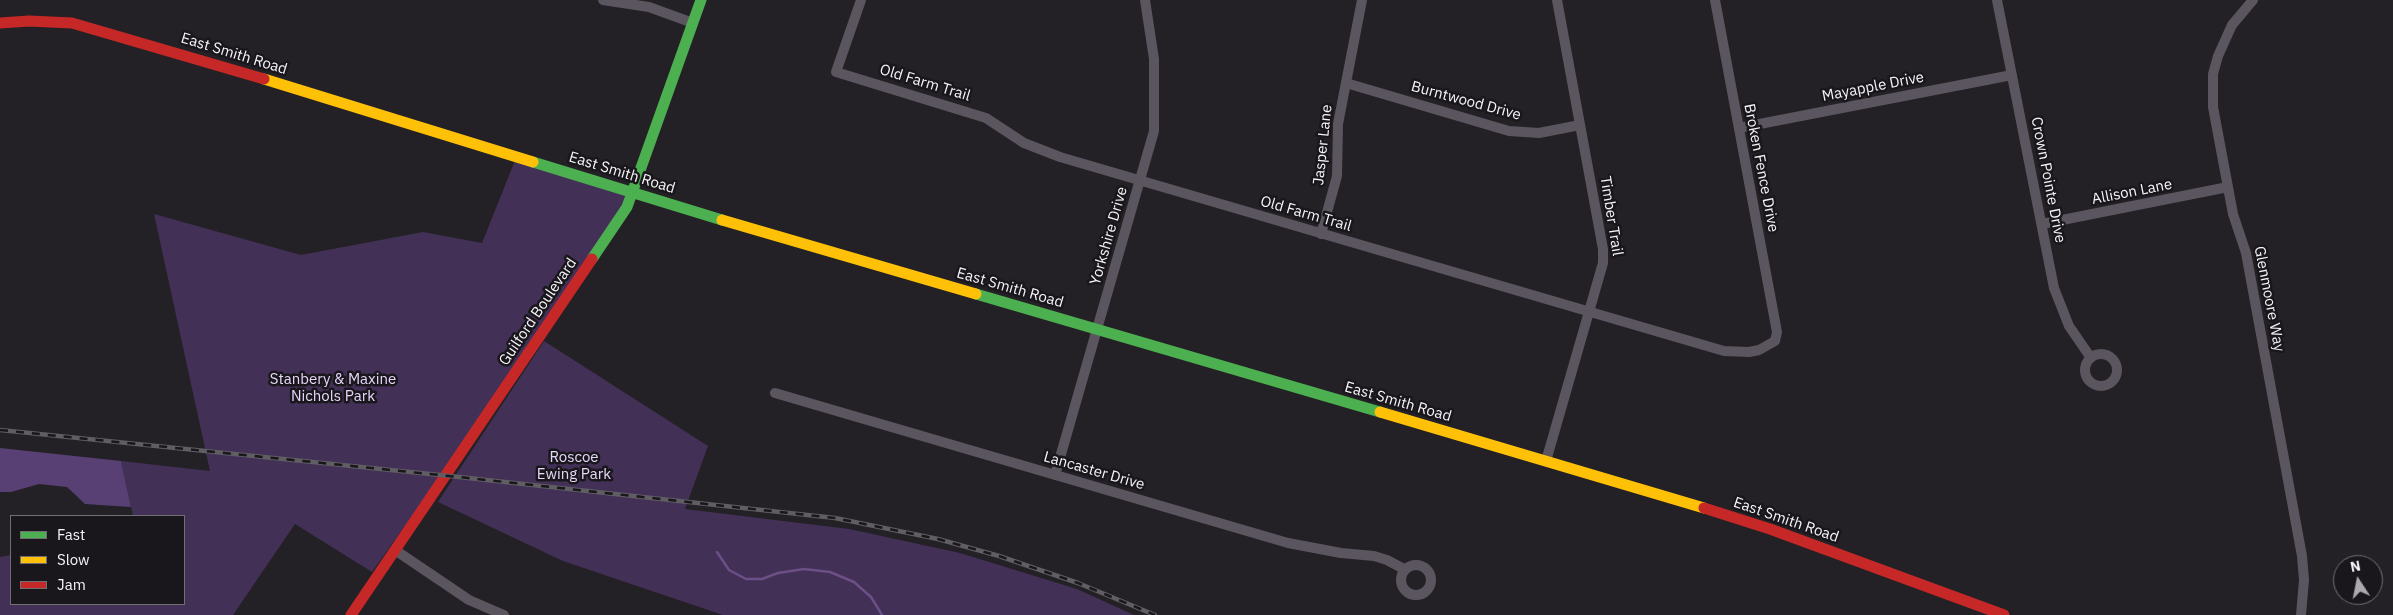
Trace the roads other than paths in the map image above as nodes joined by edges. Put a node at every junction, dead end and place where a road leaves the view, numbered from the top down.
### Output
1 (603, 0) edge
2 (701, 0) edge
3 (861, 0) edge
4 (1146, 0) edge
5 (1362, 0) edge
6 (1557, 0) edge
7 (1714, 0) edge
8 (1997, 0) edge
9 (2252, 0) edge
10 (0, 23) edge
11 (693, 23) junction
12 (2012, 75) junction
13 (1346, 83) junction
14 (1580, 125) junction
15 (1738, 128) junction
16 (1141, 181) junction
17 (2228, 187) junction
18 (634, 192) junction
19 (2042, 224) junction
20 (1321, 234) junction
21 (1591, 312) junction
22 (1098, 330) junction
23 (1775, 341) joint
24 (2091, 358) dead end
25 (775, 393) dead end
26 (1546, 461) junction
27 (1055, 475) junction
28 (395, 550) junction
29 (1404, 569) dead end
30 (351, 615) edge
31 (504, 615) edge
32 (2004, 615) edge
33 (2300, 615) edge

1 - 11 street
2 - 11 street, Guilford Boulevard
3 - 16 street, Old Farm Trail
4 - 16 street, Yorkshire Drive
5 - 13 street, Jasper Lane
6 - 14 street, Timber Trail
7 - 15 street, Broken Fence Drive
8 - 12 street, Crown Pointe Drive
9 - 17 street, Glenmoore Way
10 - 18 street, East Smith Road
11 - 18 street, Guilford Boulevard
12 - 15 street, Mayapple Drive
12 - 19 street, Crown Pointe Drive
13 - 14 street, Burntwood Drive
13 - 20 street, Jasper Lane
14 - 21 street, Timber Trail
15 - 23 street, Broken Fence Drive
16 - 20 street, Old Farm Trail
16 - 22 street, Yorkshire Drive
17 - 19 street, Allison Lane
17 - 33 street, Glenmoore Way
18 - 22 street, East Smith Road
18 - 28 street, Guilford Boulevard
19 - 24 street, Crown Pointe Drive
20 - 21 street, Old Farm Trail
21 - 23 street, Old Farm Trail
21 - 26 street, Timber Trail
22 - 26 street, East Smith Road
22 - 27 street, Yorkshire Drive
25 - 27 street, Lancaster Drive
26 - 32 street, East Smith Road
27 - 29 street, Lancaster Drive
28 - 30 street, Guilford Boulevard
28 - 31 street

